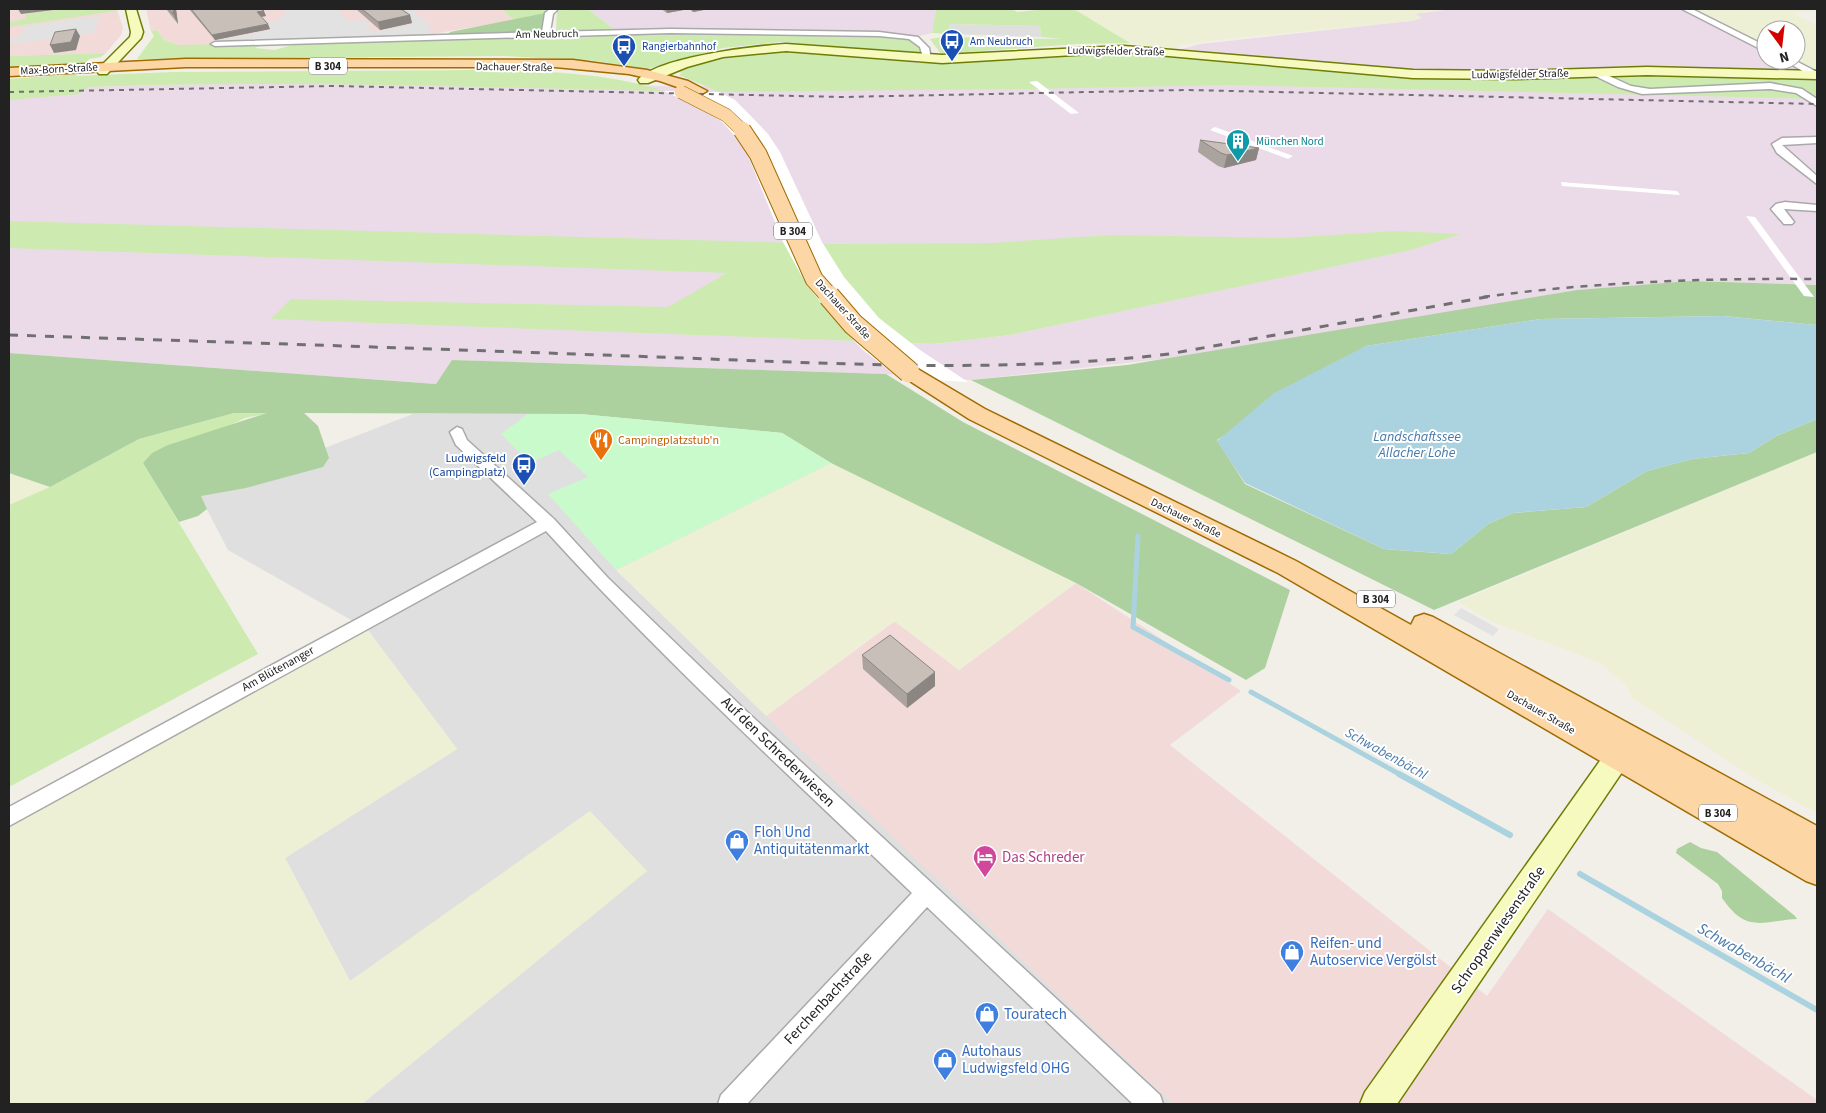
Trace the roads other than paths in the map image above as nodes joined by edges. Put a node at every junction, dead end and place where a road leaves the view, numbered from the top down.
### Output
1 (131, 9) edge
2 (554, 9) edge
3 (1686, 9) edge
4 (546, 34) junction
5 (215, 44) dead end
6 (1756, 44) edge
7 (928, 59) junction
8 (106, 68) junction
9 (9, 72) edge
10 (1594, 72) junction
11 (1815, 74) edge
12 (9, 76) edge
13 (649, 78) junction
14 (1817, 103) edge
15 (1817, 140) edge
16 (1817, 181) edge
17 (1817, 208) edge
18 (1788, 222) dead end
19 (918, 372) junction
20 (457, 432) dead end
21 (548, 523) junction
22 (1625, 746) junction
23 (9, 817) edge
24 (1817, 842) edge
25 (1817, 870) edge
26 (926, 893) junction
27 (730, 1104) edge
28 (1151, 1104) edge
29 (1377, 1104) edge

1 - 8 street
2 - 4 street
3 - 6 street
4 - 5 street, Am Neubruch
4 - 7 street, Am Neubruch
7 - 10 street, Ludwigsfelder Straße
7 - 13 street, Ludwigsfelder Straße
8 - 9 main road, Max-Born-Straße / B 304
8 - 12 main road, Max-Born-Straße / B 304
8 - 13 main road, Dachauer Straße / B 304
10 - 11 street, Ludwigsfelder Straße
10 - 14 street
13 - 19 main road, Dachauer Straße / B 304, bridge
13 - 19 main road, Dachauer Straße / B 304
15 - 16 street
17 - 18 street
19 - 22 main road, Dachauer Straße / B 304
20 - 21 street, Auf den Schrederwiesen
21 - 23 street, Am Blütenanger
21 - 26 street, Auf den Schrederwiesen
22 - 24 main road, Dachauer Straße / B 304
22 - 25 main road, Dachauer Straße / B 304
22 - 29 street, Schroppenwiesenstraße
26 - 27 street, Ferchenbachstraße
26 - 28 street, Auf den Schrederwiesen

